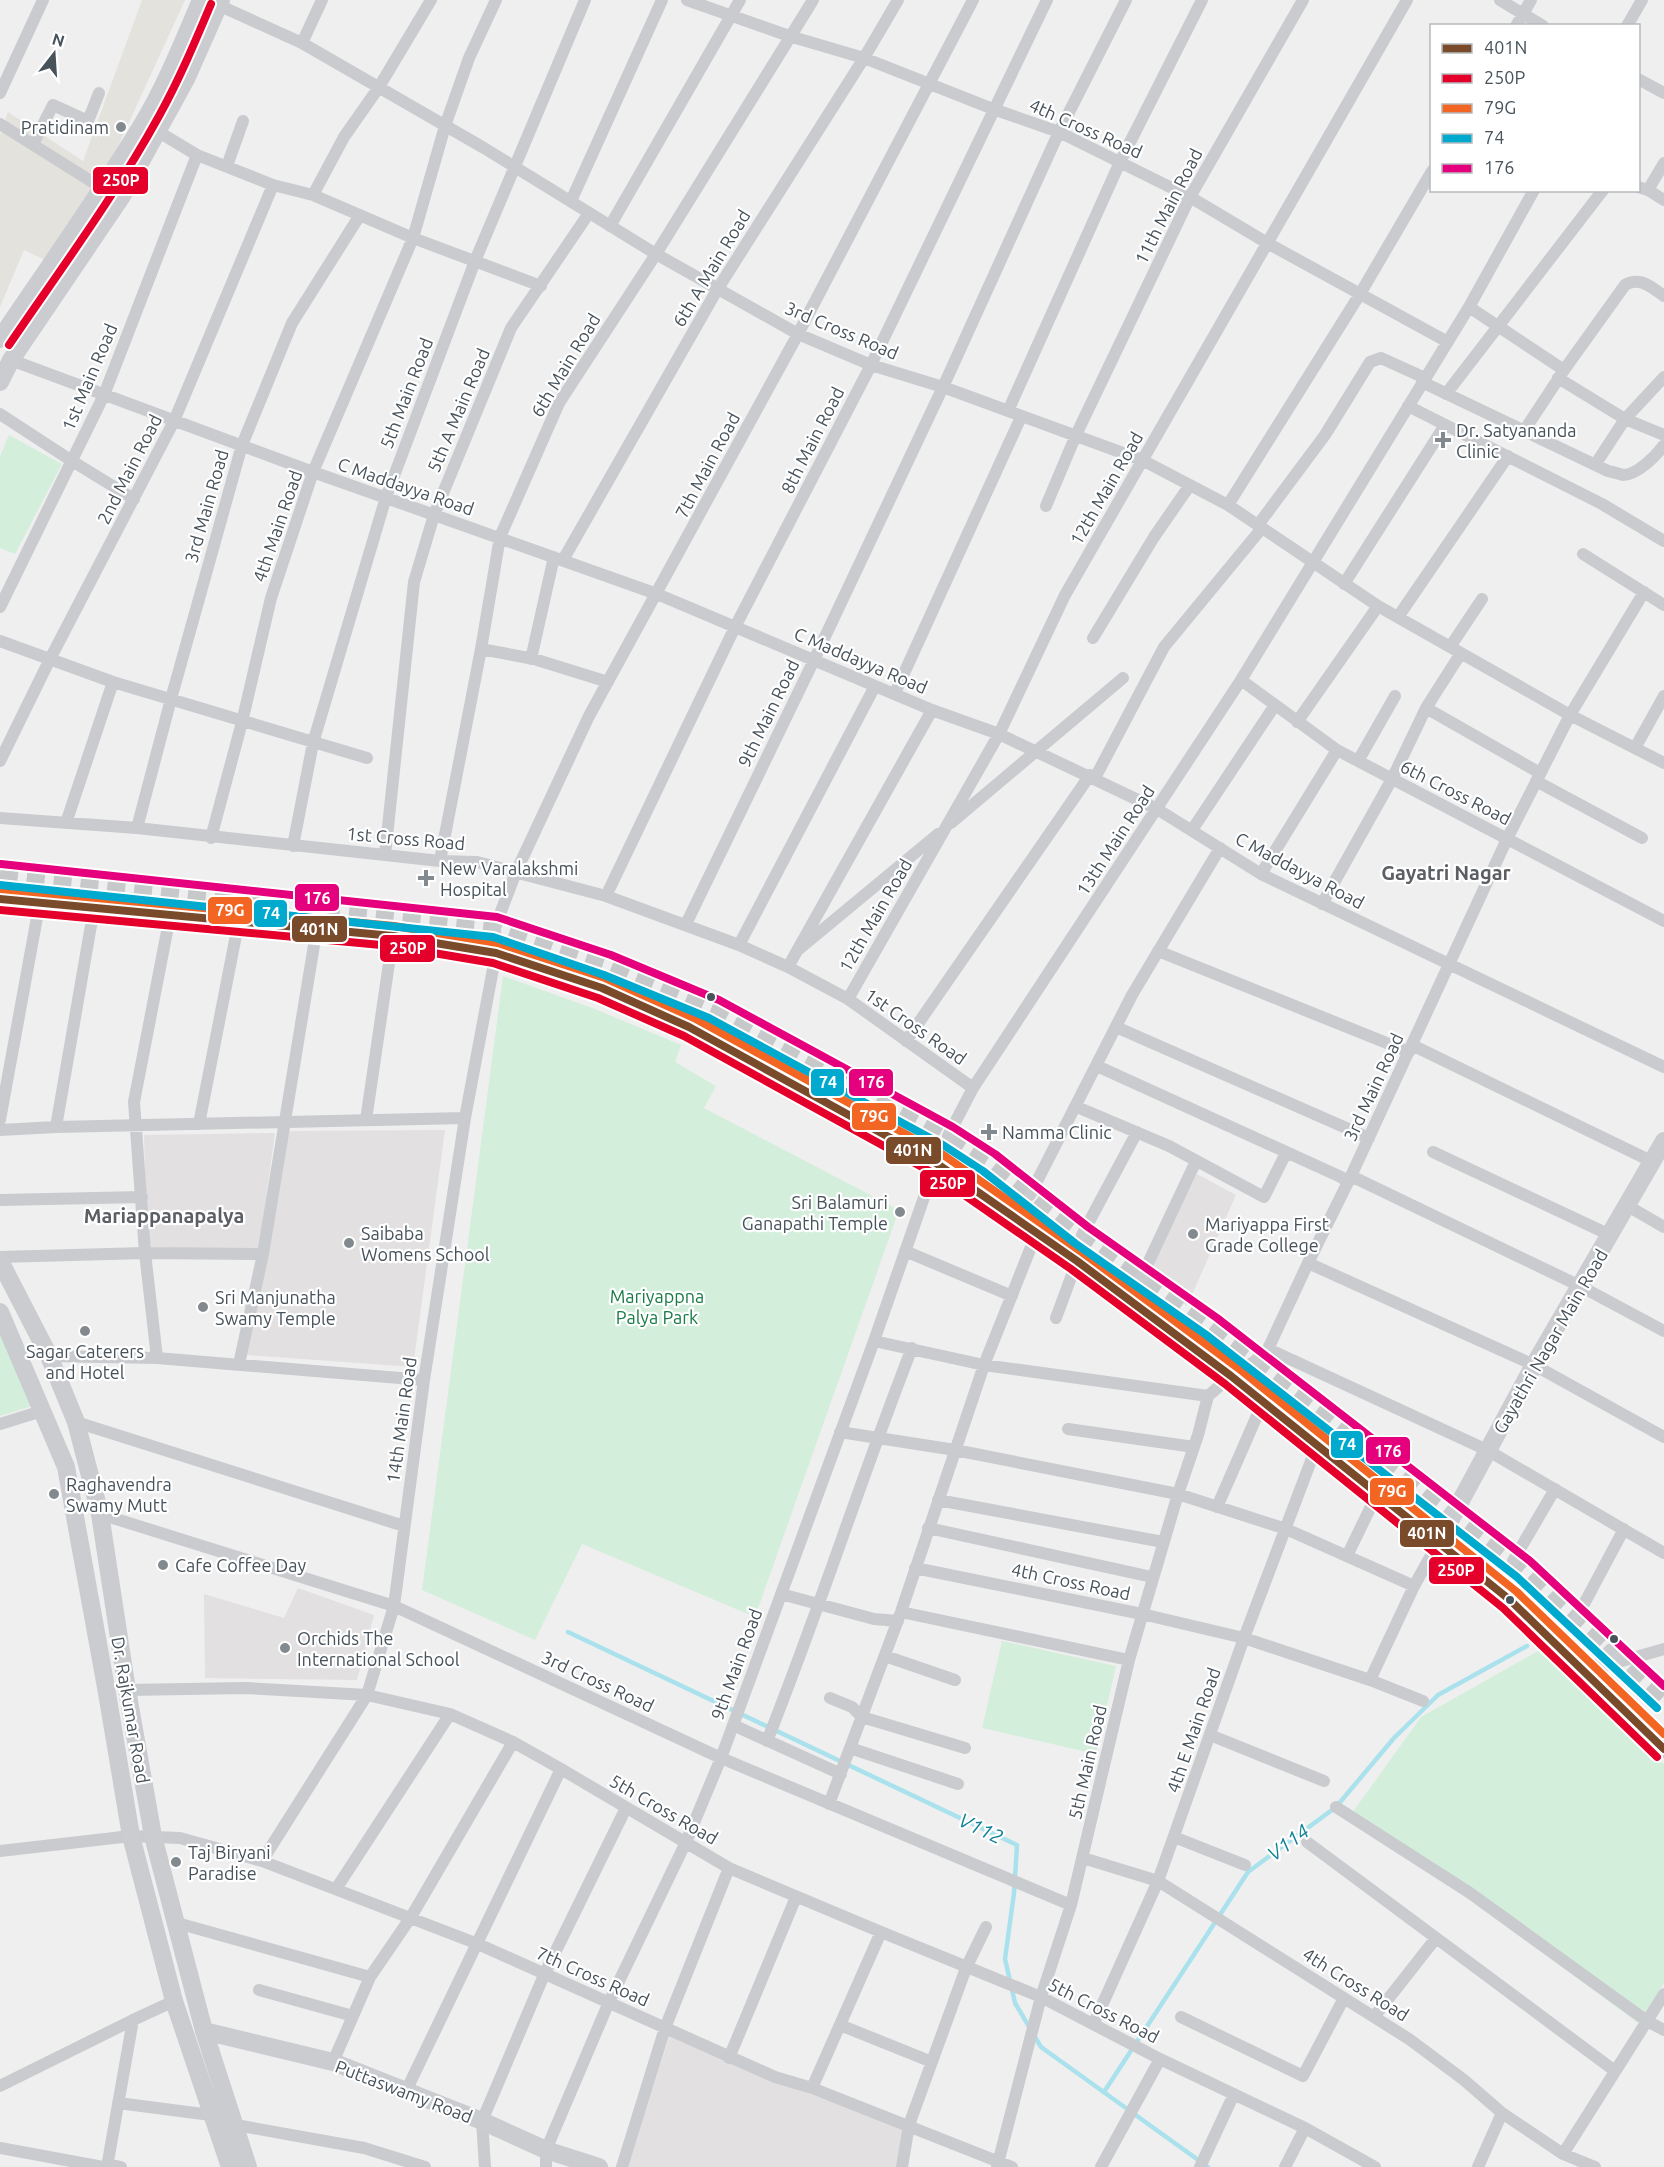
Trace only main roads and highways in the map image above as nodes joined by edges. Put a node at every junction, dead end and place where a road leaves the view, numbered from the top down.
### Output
1 (212, 1) edge
2 (151, 127) junction
3 (102, 188) junction
4 (122, 196) junction
5 (0, 339) edge
6 (0, 382) edge
7 (0, 898) edge
8 (702, 1033) tunnel mouth
9 (1664, 1141) edge
10 (0, 1259) edge
11 (0, 1312) edge
12 (1438, 1543) road end
13 (1510, 1600) tunnel mouth
14 (1617, 1657) road end
15 (1590, 1677) junction
16 (1664, 1749) edge
17 (204, 2031) junction
18 (546, 2158) edge
19 (230, 2167) edge
20 (248, 2167) edge
21 (599, 2167) edge

1 - 2 main road
2 - 3 main road
2 - 4 main road
3 - 4 main road
3 - 5 main road
4 - 6 main road
7 - 8 main road
9 - 12 main road, Gayathri Nagar Main Road
10 - 17 main road, Dr. Rajkumar Road
11 - 19 main road, Dr. Rajkumar Road
13 - 15 main road
14 - 15 main road
15 - 16 main road
17 - 18 main road, Puttaswamy Road
17 - 20 main road, Dr. Rajkumar Road
18 - 21 main road, Puttaswamy Road

